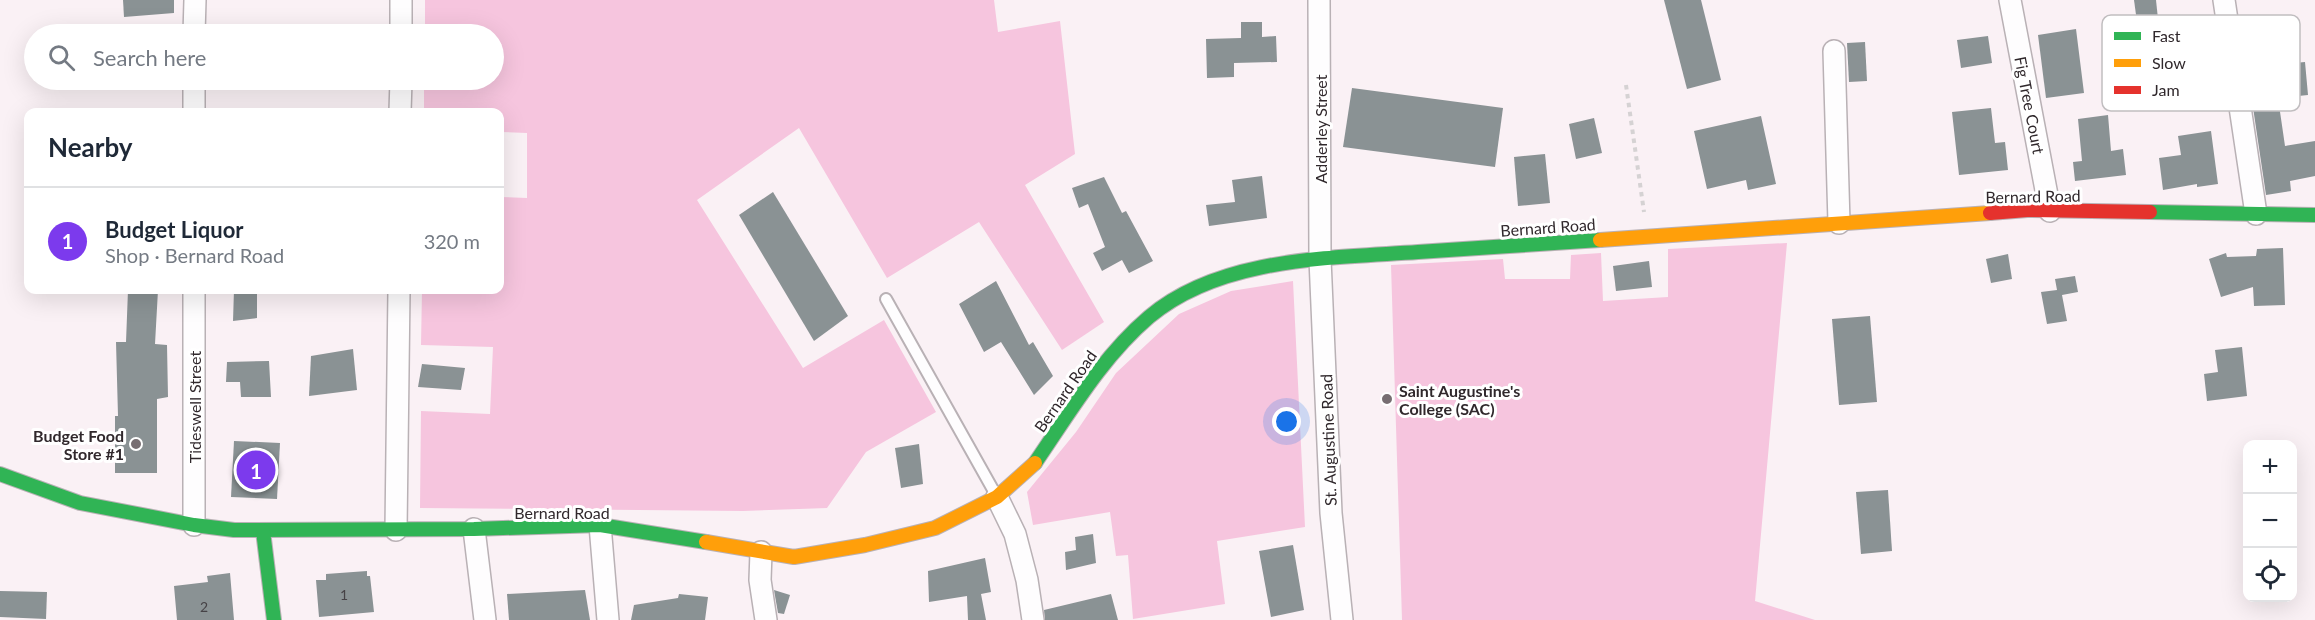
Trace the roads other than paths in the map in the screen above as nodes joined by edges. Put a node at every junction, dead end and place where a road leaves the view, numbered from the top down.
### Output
1 (195, 0) edge
2 (401, 0) edge
3 (1319, 0) edge
4 (2010, 0) edge
5 (2224, 0) edge
6 (2226, 15) edge
7 (194, 24) edge
8 (401, 24) edge
9 (1834, 51) dead end
10 (194, 90) edge
11 (400, 90) edge
12 (194, 108) edge
13 (400, 108) edge
14 (2241, 111) edge
15 (2050, 211) junction
16 (2256, 214) junction
17 (2315, 215) edge
18 (1839, 223) junction
19 (1320, 259) junction
20 (194, 294) edge
21 (399, 294) edge
22 (886, 299) dead end
23 (0, 474) edge
24 (997, 497) junction
25 (194, 525) junction
26 (600, 525) junction
27 (474, 529) junction
28 (396, 530) junction
29 (263, 531) junction
30 (761, 552) junction
31 (274, 620) edge
32 (485, 620) edge
33 (609, 620) edge
34 (766, 620) edge
35 (1033, 620) edge
36 (1342, 620) edge

1 - 7 street
2 - 8 street
3 - 19 street, Adderley Street
4 - 15 street, Fig Tree Court
5 - 6 street
9 - 18 street
10 - 12 street
11 - 13 street
14 - 16 street
15 - 16 main road, Bernard Road
15 - 18 main road, Bernard Road
16 - 17 main road, Bernard Road
18 - 19 main road, Bernard Road
19 - 24 main road, Bernard Road
19 - 36 street, St. Augustine Road
20 - 25 street, Tideswell Street
21 - 28 street
22 - 24 lane
23 - 25 main road, Bernard Road
24 - 30 main road, Bernard Road
24 - 35 street
25 - 29 main road, Bernard Road
26 - 27 main road, Bernard Road
26 - 30 main road, Bernard Road
26 - 33 street
27 - 28 main road, Bernard Road
27 - 32 street
28 - 29 main road, Bernard Road
29 - 31 main road
30 - 34 street

